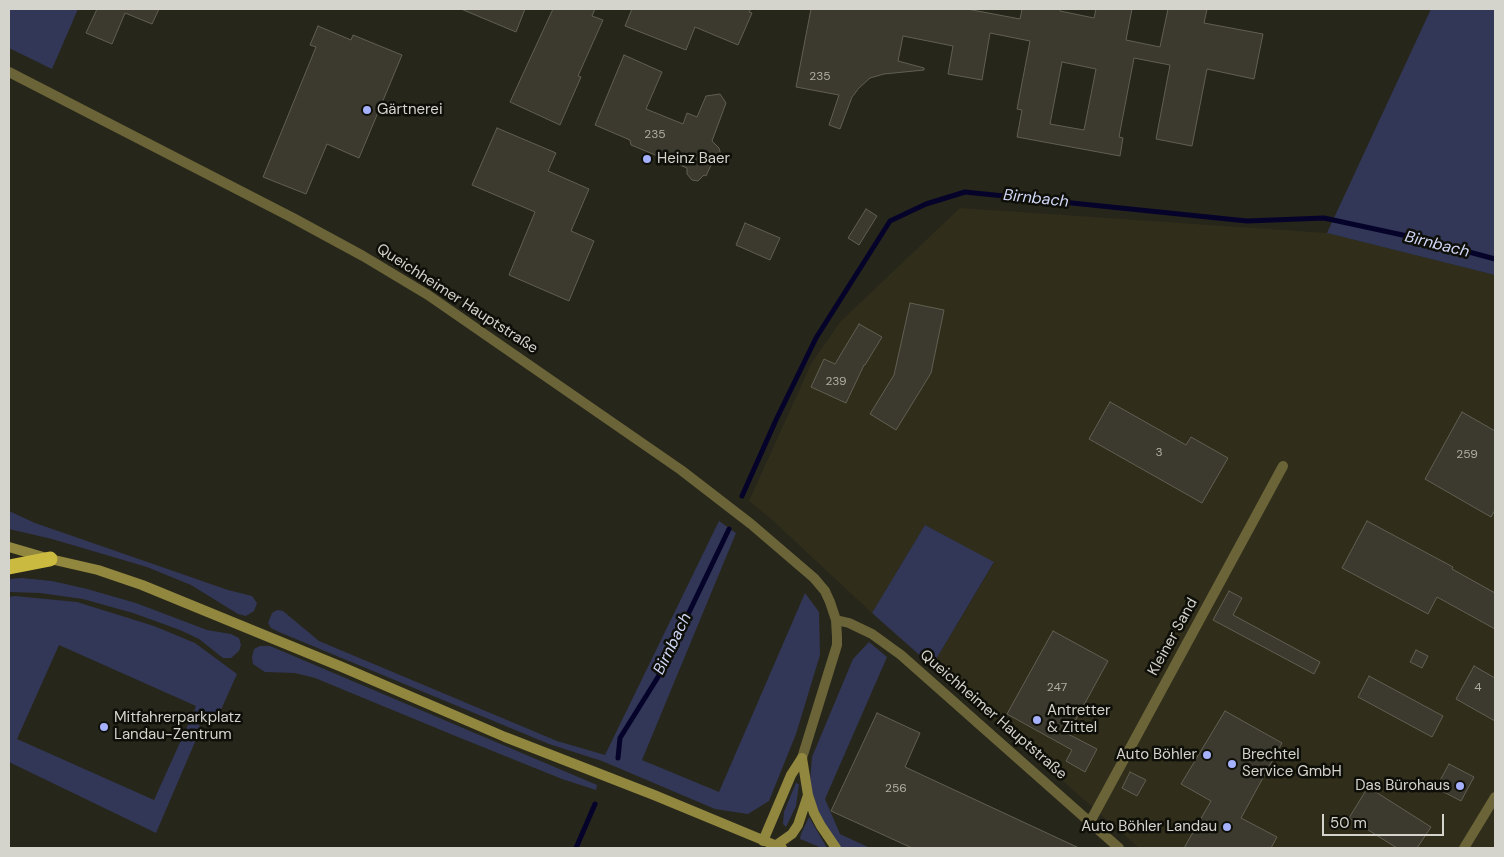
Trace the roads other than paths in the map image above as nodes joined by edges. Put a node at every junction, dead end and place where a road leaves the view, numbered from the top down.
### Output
1 (9, 72) edge
2 (1283, 466) dead end
3 (9, 539) edge
4 (9, 547) edge
5 (50, 559) junction
6 (9, 560) edge
7 (9, 567) edge
8 (836, 620) junction
9 (802, 758) junction
10 (808, 795) junction
11 (1495, 797) edge
12 (1090, 822) junction
13 (763, 841) junction
14 (778, 847) edge
15 (836, 848) edge
16 (1119, 848) edge
17 (1464, 848) edge

1 - 8 street, Queichheimer Hauptstraße
2 - 12 street, Kleiner Sand
3 - 5 main road
4 - 5 main road
5 - 6 main road
5 - 7 highway
5 - 13 main road
8 - 9 street, Queichheimer Hauptstraße
8 - 12 street, Queichheimer Hauptstraße
9 - 10 main road
9 - 13 main road
10 - 14 main road
10 - 15 main road
11 - 17 street
12 - 16 street, Queichheimer Hauptstraße
13 - 14 main road

